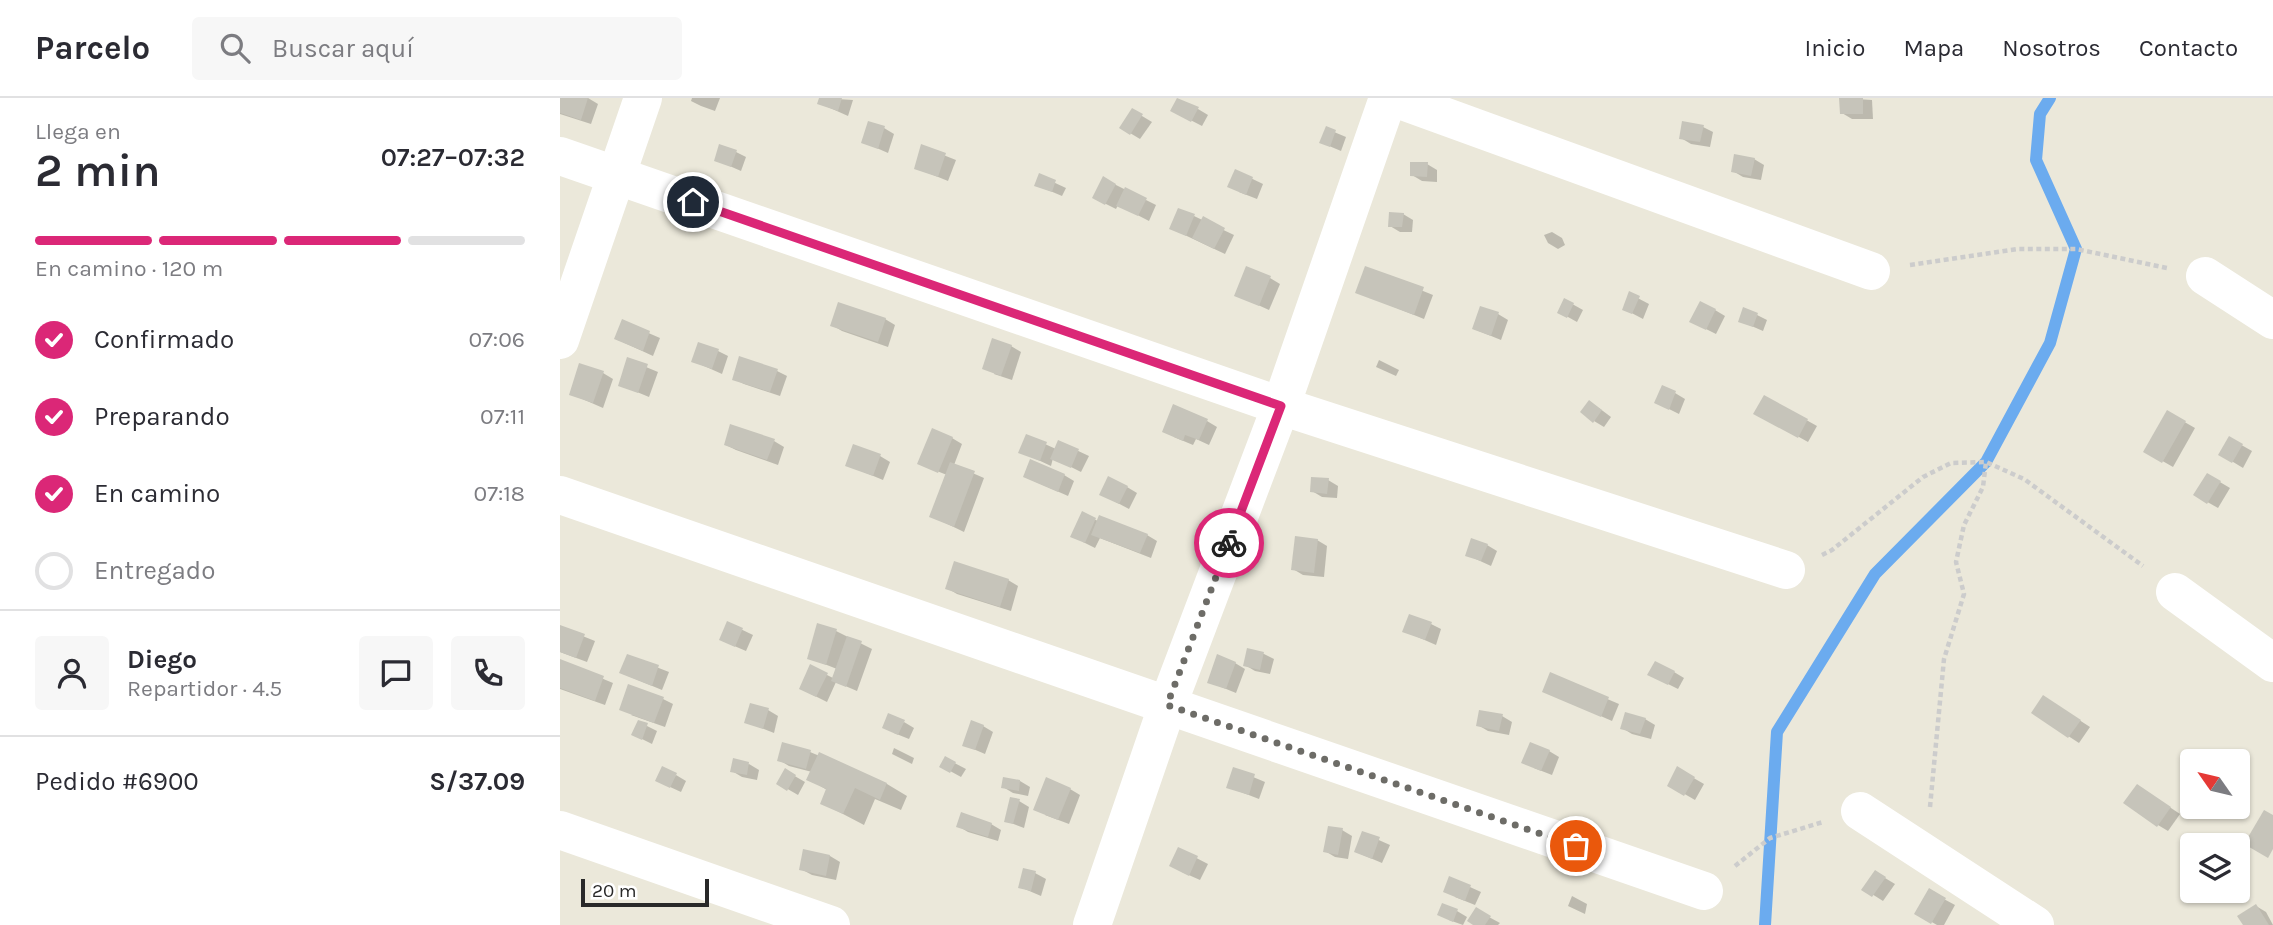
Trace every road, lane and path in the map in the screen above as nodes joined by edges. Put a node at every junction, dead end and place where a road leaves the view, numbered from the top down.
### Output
1 (643, 98) edge
2 (1388, 98) edge
3 (1394, 98) edge
4 (560, 156) edge
5 (617, 176) junction
6 (1871, 271) joint
7 (2205, 276) joint
8 (2273, 320) edge
9 (560, 340) edge
10 (1281, 406) junction
11 (1986, 462) junction
12 (560, 495) edge
13 (1786, 570) joint
14 (2175, 592) joint
15 (2273, 663) edge
16 (1167, 705) junction
17 (1860, 811) joint
18 (560, 830) edge
19 (1925, 853) junction
20 (1704, 891) joint
21 (831, 925) edge
22 (1092, 925) edge
23 (2035, 925) edge

1 - 5 street
2 - 10 street
3 - 6 street
4 - 5 street
5 - 9 street
5 - 10 street
6 - 7 path
7 - 8 street
10 - 13 street
10 - 16 street
11 - 13 path
11 - 14 path
11 - 19 path
12 - 16 street
14 - 15 street
16 - 20 street
16 - 22 street
17 - 19 street
17 - 20 path
18 - 21 street
19 - 23 street

